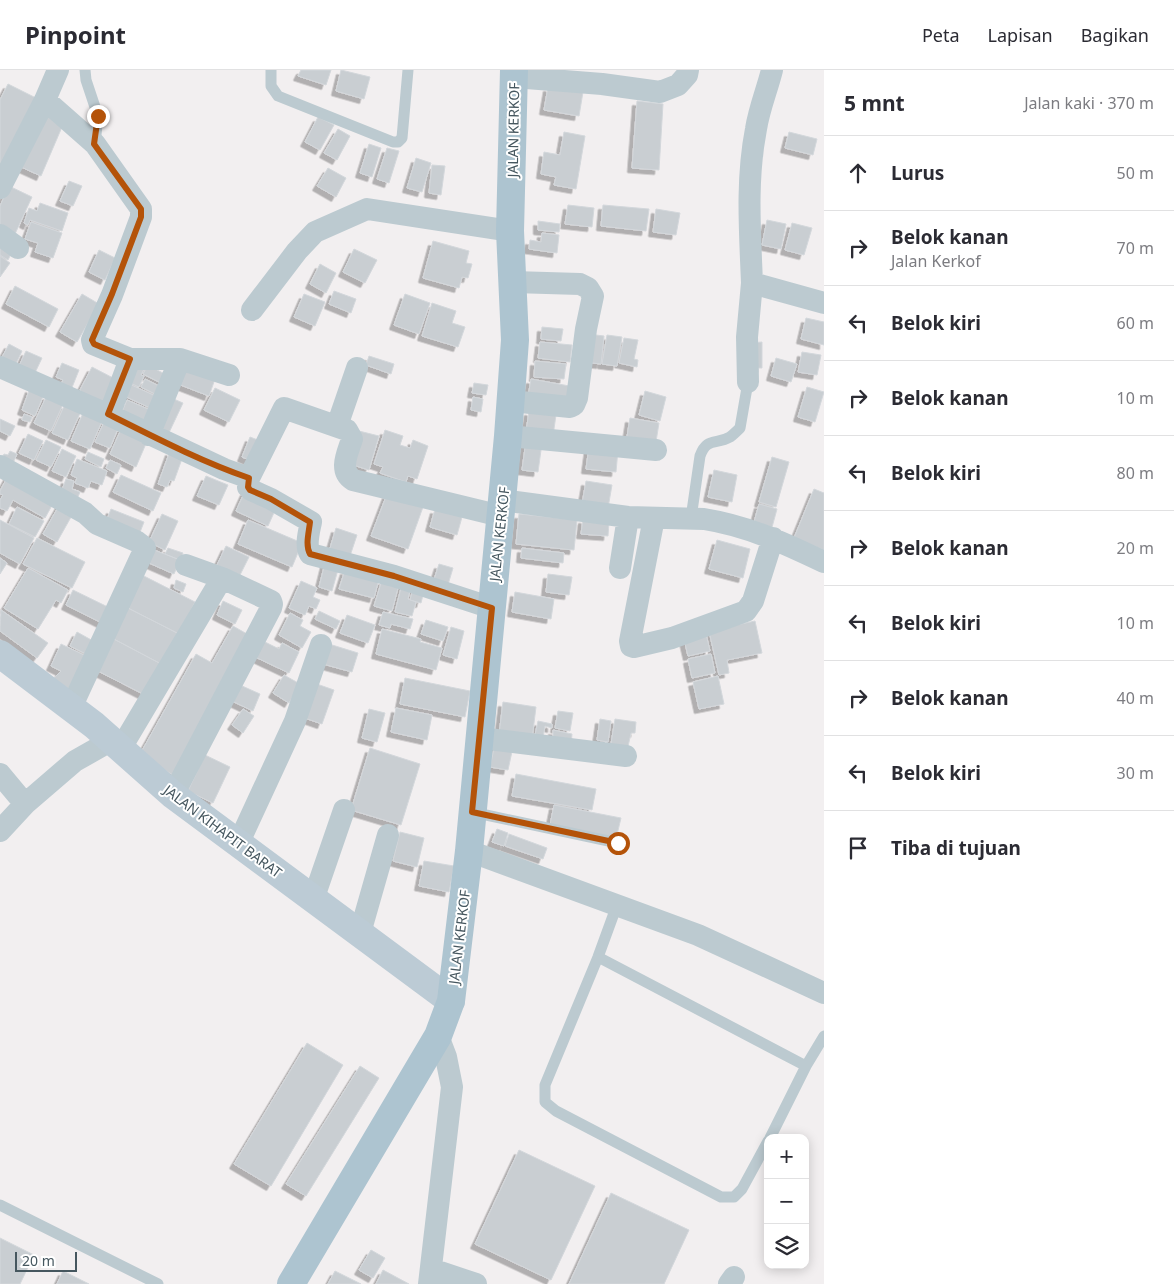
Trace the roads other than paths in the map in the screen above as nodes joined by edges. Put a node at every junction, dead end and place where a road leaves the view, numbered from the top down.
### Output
1 (58, 70) edge
2 (85, 70) edge
3 (271, 70) edge
4 (408, 70) edge
5 (688, 70) edge
6 (772, 70) edge
7 (514, 73) edge
8 (602, 77) edge
9 (46, 100) junction
10 (94, 144) junction
11 (0, 188) edge
12 (510, 231) junction
13 (513, 282) junction
14 (752, 283) junction
15 (824, 303) edge
16 (252, 310) dead end
17 (180, 358) junction
18 (130, 359) junction
19 (0, 367) edge
20 (357, 368) dead end
21 (229, 375) dead end
22 (748, 382) joint
23 (511, 401) junction
24 (108, 414) junction
25 (337, 426) junction
26 (150, 435) junction
27 (508, 436) junction
28 (656, 450) dead end
29 (1, 470) edge
30 (249, 478) junction
31 (502, 508) junction
32 (628, 517) junction
33 (654, 518) junction
34 (691, 518) junction
35 (773, 538) junction
36 (824, 562) edge
37 (186, 566) dead end
38 (620, 568) dead end
39 (222, 578) junction
40 (492, 608) junction
41 (321, 645) dead end
42 (0, 654) edge
43 (70, 708) junction
44 (480, 738) junction
45 (116, 744) junction
46 (626, 756) dead end
47 (0, 774) edge
48 (173, 794) junction
49 (25, 804) junction
50 (344, 810) dead end
51 (472, 812) junction
52 (0, 831) edge
53 (388, 835) dead end
54 (239, 842) junction
55 (618, 843) dead end
56 (468, 851) junction
57 (313, 900) junction
58 (616, 905) junction
59 (360, 933) junction
60 (598, 957) junction
61 (824, 993) edge
62 (451, 1001) junction
63 (438, 1036) junction
64 (824, 1036) edge
65 (806, 1066) junction
66 (772, 1134) edge
67 (764, 1148) edge
68 (0, 1205) edge
69 (430, 1277) edge
70 (158, 1284) edge
71 (291, 1284) edge
72 (476, 1284) edge

1 - 9 street
2 - 10 lane
3 - 4 lane
5 - 8 street
6 - 14 street
7 - 8 street
7 - 12 main road, JALAN KERKOF
9 - 10 street
9 - 11 street
10 - 18 street
12 - 13 main road, JALAN KERKOF
12 - 16 street
13 - 23 main road, JALAN KERKOF
13 - 23 street
14 - 15 street
14 - 22 street
17 - 18 street
17 - 21 street
17 - 26 street
18 - 24 street
19 - 24 street
20 - 25 street
22 - 34 lane
23 - 27 main road, JALAN KERKOF
24 - 26 street
25 - 30 street
25 - 31 street
26 - 30 street
27 - 28 street
27 - 31 main road, JALAN KERKOF
29 - 43 street
30 - 40 street
31 - 32 street
31 - 40 main road, JALAN KERKOF
32 - 33 street
32 - 38 street
33 - 34 street
33 - 35 street
34 - 35 street
35 - 36 street
37 - 39 street
39 - 45 street
39 - 48 street
40 - 44 main road, JALAN KERKOF
41 - 54 street
42 - 43 street, JALAN KIHAPIT BARAT
43 - 45 street, JALAN KIHAPIT BARAT
44 - 46 street
44 - 51 main road, JALAN KERKOF
45 - 48 street, JALAN KIHAPIT BARAT
45 - 49 street
47 - 49 street
48 - 54 street, JALAN KIHAPIT BARAT
49 - 52 street
50 - 57 street
51 - 55 lane
51 - 56 main road, JALAN KERKOF
53 - 59 street
54 - 57 street, JALAN KIHAPIT BARAT
56 - 58 street
56 - 62 main road, JALAN KERKOF
57 - 59 street, JALAN KIHAPIT BARAT
58 - 60 lane
58 - 61 street
59 - 62 street, JALAN KIHAPIT BARAT
60 - 65 lane
60 - 67 lane
62 - 63 main road, JALAN KERKOF
63 - 69 street
63 - 71 main road, JALAN KERKOF
64 - 65 lane
65 - 66 lane
68 - 70 lane
69 - 72 street

